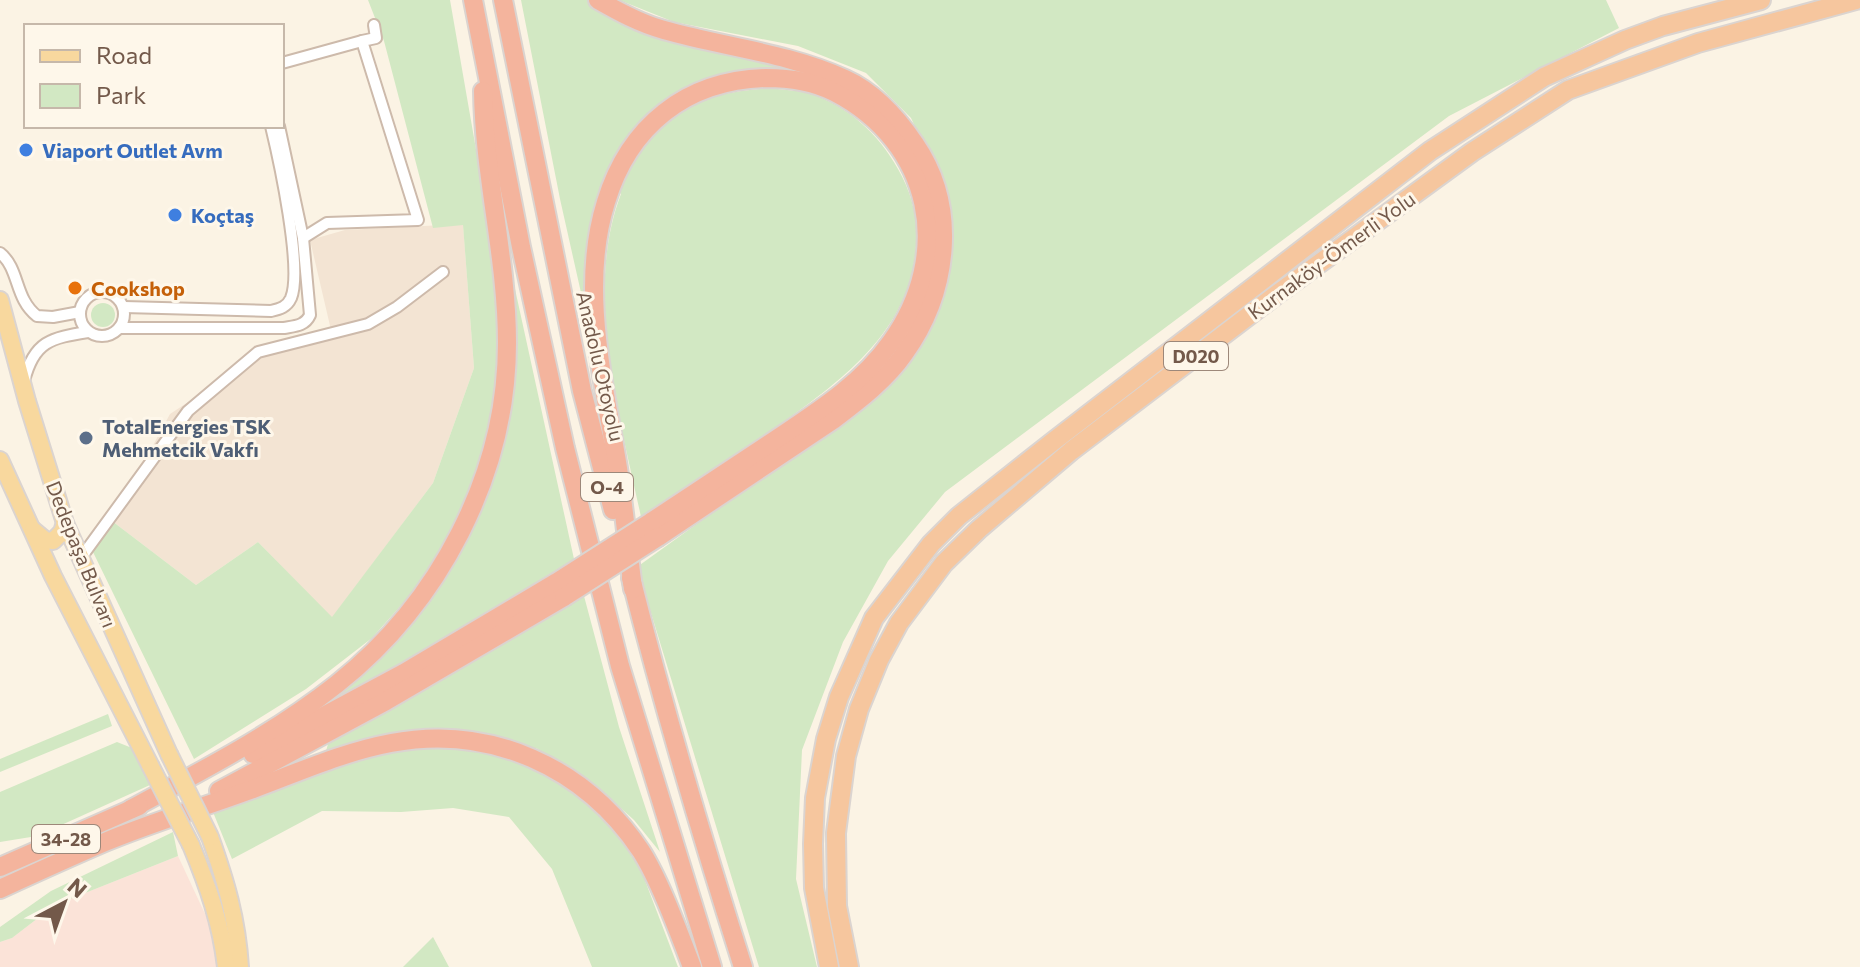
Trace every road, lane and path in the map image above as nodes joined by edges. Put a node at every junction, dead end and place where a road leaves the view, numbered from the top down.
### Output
1 (473, 0) edge
2 (503, 0) edge
3 (598, 0) edge
4 (1761, 0) edge
5 (1856, 0) edge
6 (374, 25) dead end
7 (482, 39) junction
8 (362, 41) junction
9 (284, 62) edge
10 (271, 128) edge
11 (279, 128) edge
12 (303, 238) junction
13 (0, 253) edge
14 (443, 272) dead end
15 (0, 300) edge
16 (288, 303) junction
17 (308, 304) junction
18 (124, 307) junction
19 (80, 312) junction
20 (297, 326) junction
21 (120, 328) junction
22 (88, 332) junction
23 (23, 387) junction
24 (0, 460) edge
25 (65, 523) junction
26 (30, 527) junction
27 (655, 530) junction
28 (80, 559) junction
29 (633, 589) junction
30 (560, 590) junction
31 (131, 809) junction
32 (145, 828) junction
33 (0, 867) edge
34 (0, 889) edge
35 (226, 967) edge
36 (240, 967) edge
37 (692, 967) edge
38 (712, 967) edge
39 (743, 967) edge
40 (829, 967) edge
41 (849, 967) edge

1 - 7 highway, O-4
2 - 29 highway, Anadolu Otoyolu / O-4
3 - 27 highway
4 - 40 highway, Kurnaköy-Ömerli Yolu / D020
5 - 41 highway, Kurnaköy-Ömerli Yolu / D020
6 - 8 street
7 - 31 highway
7 - 38 highway, O-4
8 - 9 street
8 - 12 street
10 - 16 street
11 - 12 street
12 - 17 street
13 - 19 street
14 - 28 street
15 - 23 main road, Dedepaşa Bulvarı
16 - 17 street
16 - 18 street
16 - 20 street
17 - 20 street
18 - 19 street
18 - 21 street
19 - 22 street
20 - 21 street
21 - 22 street
22 - 23 street
23 - 25 main road, Dedepaşa Bulvarı
24 - 26 main road, Dedepaşa Bulvarı
25 - 26 main road
25 - 28 main road, Dedepaşa Bulvarı
26 - 35 main road, Dedepaşa Bulvarı, bridge
27 - 29 highway
27 - 30 highway, bridge
28 - 36 main road, Dedepaşa Bulvarı, bridge
29 - 39 highway, Anadolu Otoyolu / O-4
30 - 31 highway
30 - 32 highway
31 - 33 highway, 34-28
32 - 34 highway, 34-28
32 - 37 highway

